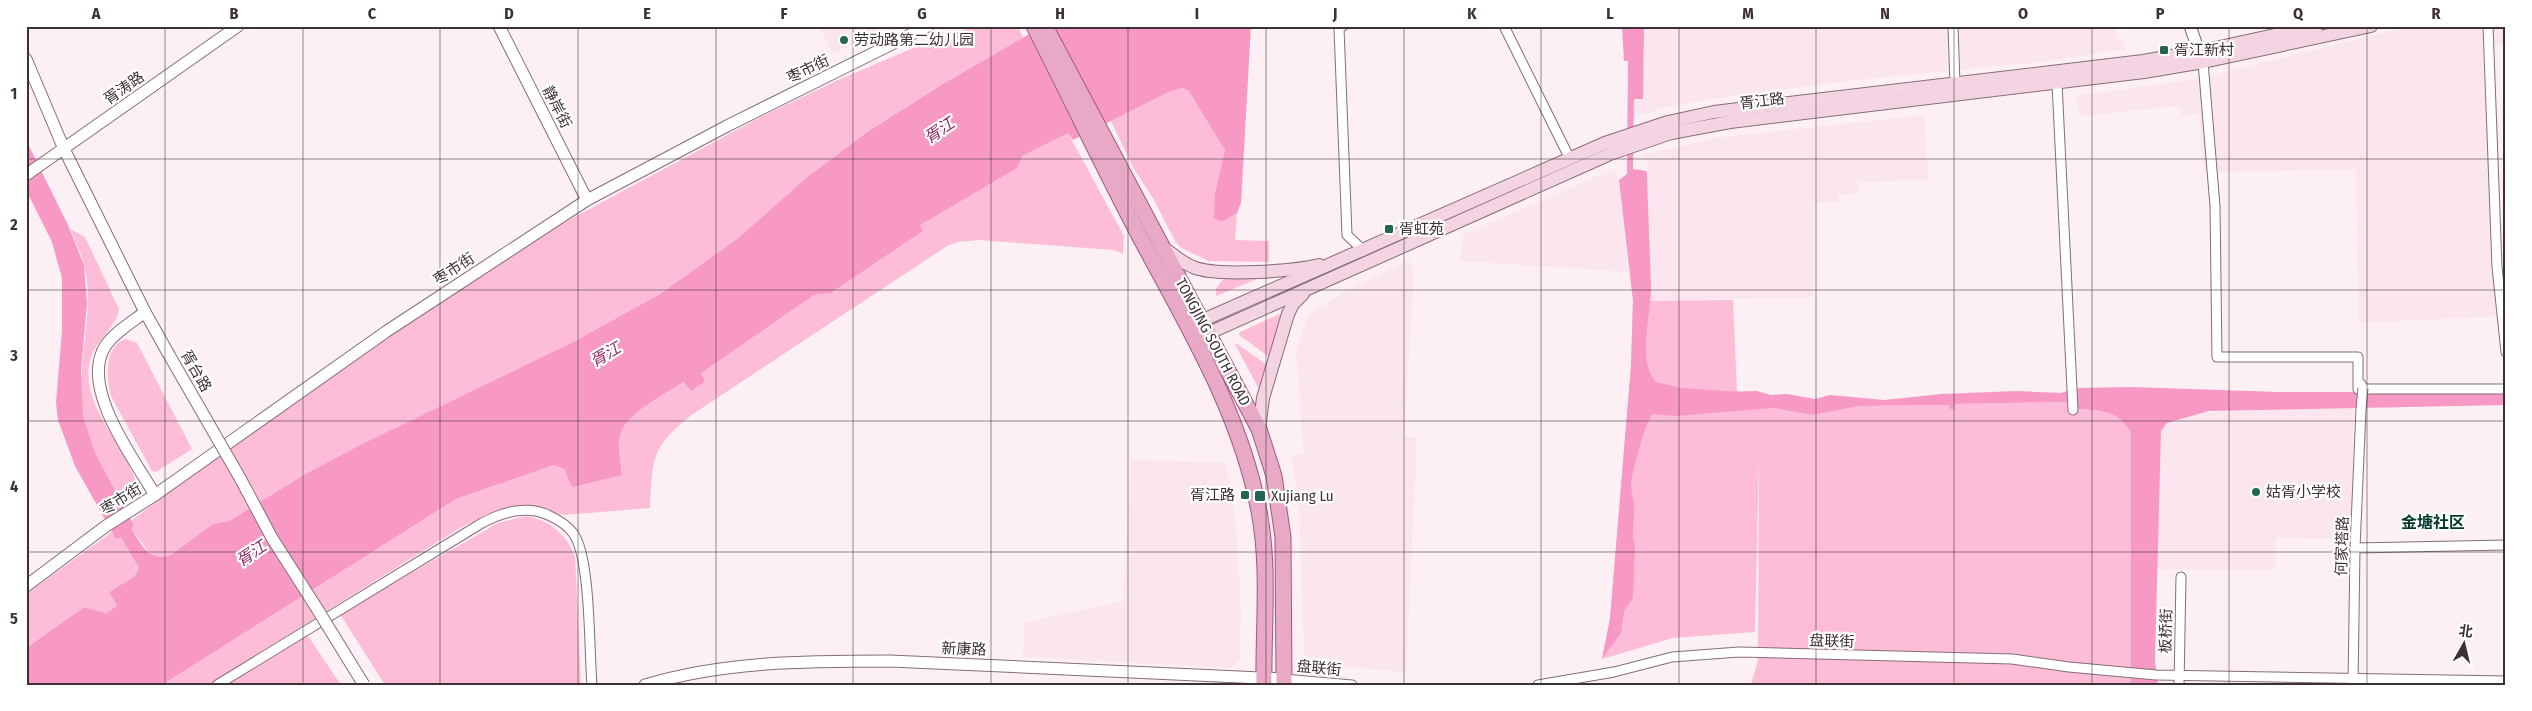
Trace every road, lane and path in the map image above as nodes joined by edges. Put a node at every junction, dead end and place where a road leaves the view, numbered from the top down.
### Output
1 (238, 26) edge
2 (499, 26) edge
3 (928, 26) edge
4 (1034, 26) edge
5 (1045, 26) edge
6 (1343, 26) edge
7 (1504, 26) edge
8 (1954, 26) edge
9 (2190, 26) edge
10 (2317, 26) edge
11 (2371, 26) edge
12 (2488, 26) edge
13 (2202, 57) junction
14 (26, 59) edge
15 (2057, 83) junction
16 (1955, 84) junction
17 (1684, 124) junction
18 (1097, 139) junction
19 (64, 149) junction
20 (1595, 154) junction
21 (1570, 159) junction
22 (26, 175) edge
23 (588, 200) junction
24 (1164, 248) junction
25 (1364, 251) junction
26 (1334, 263) junction
27 (2502, 266) edge
28 (1308, 288) junction
29 (145, 312) junction
30 (1206, 327) junction
31 (1192, 333) junction
32 (2506, 352) edge
33 (2361, 389) junction
34 (2506, 389) edge
35 (2073, 410) dead end
36 (1259, 429) junction
37 (155, 495) junction
38 (2506, 545) edge
39 (2355, 548) junction
40 (2181, 577) dead end
41 (26, 586) edge
42 (2179, 680) edge
43 (1264, 681) edge
44 (2354, 681) edge
45 (2506, 681) edge
46 (1284, 682) edge
47 (217, 685) edge
48 (364, 685) edge
49 (592, 685) edge
50 (645, 685) edge
51 (1352, 685) edge
52 (1538, 685) edge

1 - 19 street, 胥涛路
2 - 23 street, 静岸街
3 - 23 street, 枣市街
4 - 18 main road, TONGJING SOUTH ROAD
5 - 18 main road, TONGJING SOUTH ROAD
6 - 25 street
7 - 21 street
8 - 16 street
9 - 13 street
10 - 13 main road, 胥江路
11 - 13 main road, 胥江路
12 - 27 street
13 - 15 main road, 胥江路
13 - 16 main road, 胥江路
13 - 33 street, 何家塔路
14 - 19 street, 胥台路
15 - 17 main road, 胥江路
15 - 35 street
16 - 17 main road, 胥江路
17 - 20 main road, 胥江路
18 - 24 main road, TONGJING SOUTH ROAD
18 - 31 main road, TONGJING SOUTH ROAD
19 - 22 street, 胥涛路
19 - 29 street, 胥台路
20 - 21 main road, 胥江路
20 - 28 main road, 胥江路
21 - 25 main road, 胥江路
23 - 37 street, 枣市街
24 - 26 main road
24 - 30 main road, TONGJING SOUTH ROAD
25 - 26 main road, 胥江路
26 - 30 main road, 胥江路
27 - 32 street
28 - 30 main road, 胥江路
28 - 36 main road
29 - 37 street
29 - 48 street, 胥台路, bridge
30 - 31 main road, 胥江路
30 - 36 main road, TONGJING SOUTH ROAD
31 - 43 main road, TONGJING SOUTH ROAD
33 - 34 street
33 - 39 street, 何家塔路, bridge
36 - 46 main road, TONGJING SOUTH ROAD
37 - 41 street, 枣市街
38 - 39 street
39 - 44 street, 何家塔路
40 - 42 street, 板桥街
42 - 44 street, 盘联街
42 - 52 street, 盘联街
43 - 46 street, 新康路
43 - 50 street, 新康路
44 - 45 street, 盘联街
46 - 51 street, 盘联街
47 - 49 street

